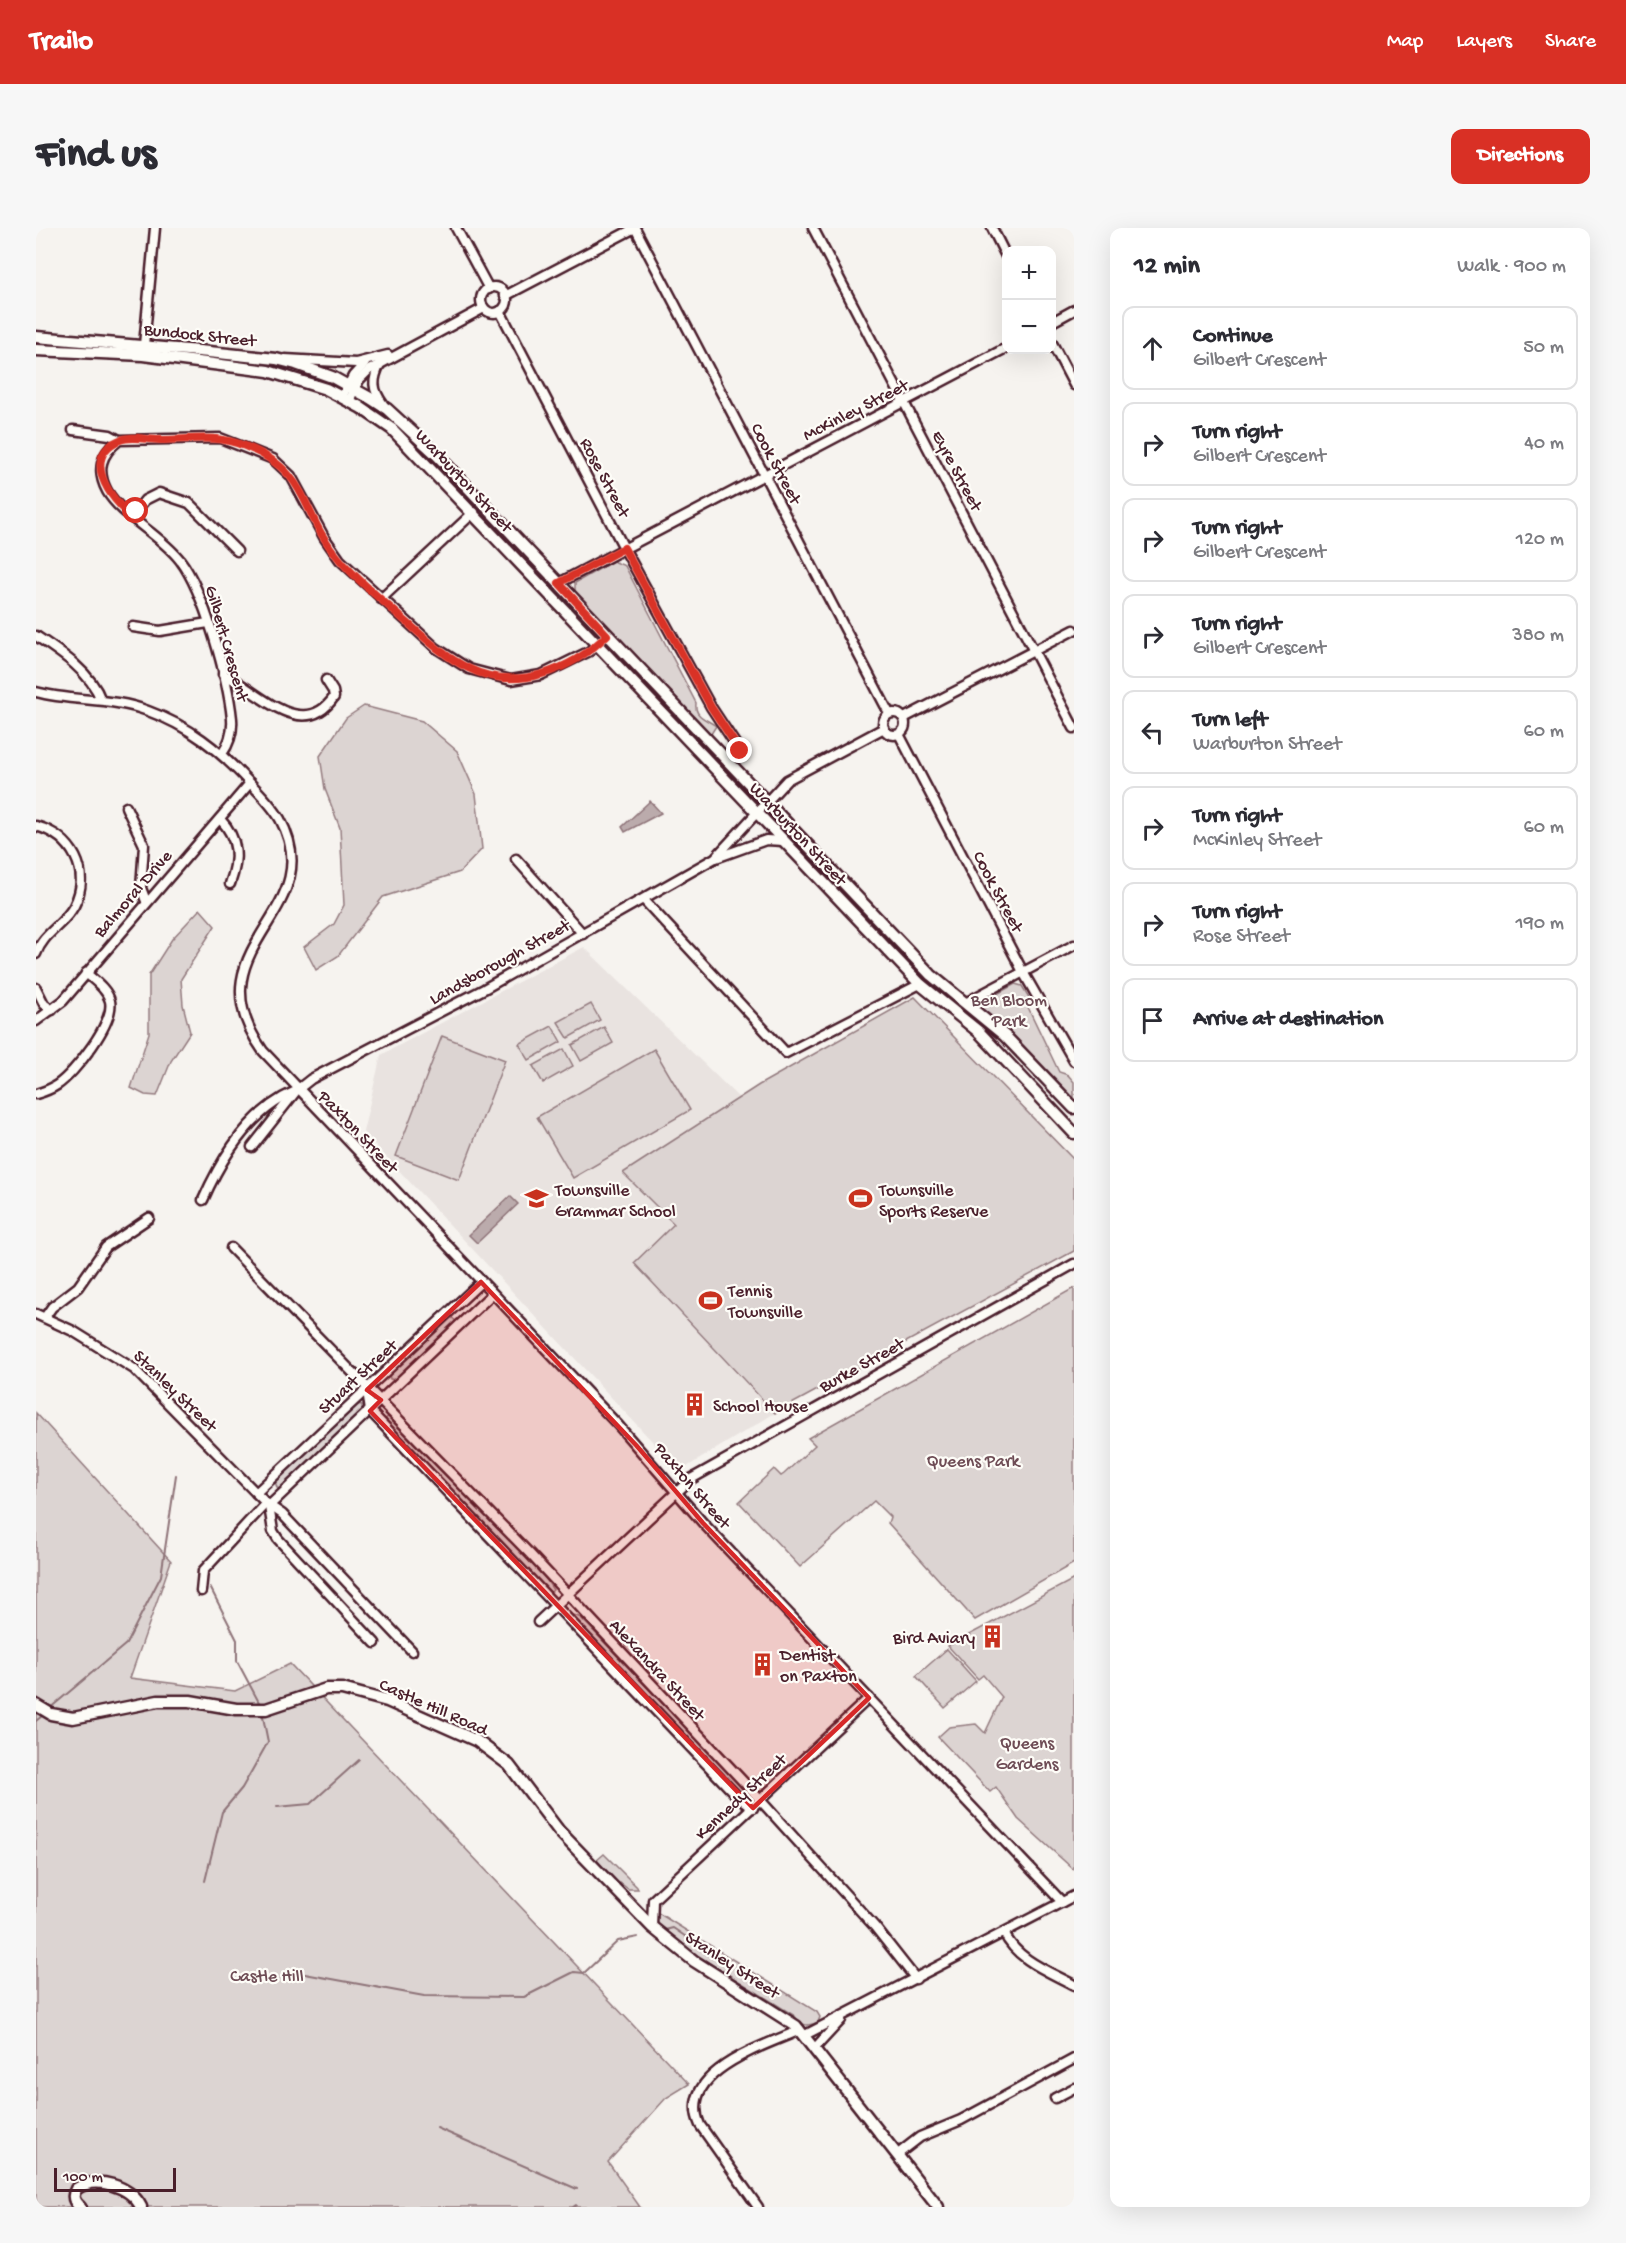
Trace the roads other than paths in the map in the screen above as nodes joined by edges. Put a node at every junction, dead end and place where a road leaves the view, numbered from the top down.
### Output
1 (155, 228) edge
2 (456, 228) edge
3 (635, 228) edge
4 (813, 228) edge
5 (992, 228) edge
6 (1002, 248) edge
7 (489, 288) junction
8 (506, 296) junction
9 (484, 308) junction
10 (1074, 310) edge
11 (500, 311) junction
12 (1056, 320) edge
13 (36, 337) edge
14 (144, 345) junction
15 (36, 350) edge
16 (1002, 350) edge
17 (1056, 351) edge
18 (400, 352) junction
19 (276, 359) junction
20 (366, 363) junction
21 (380, 364) junction
22 (1074, 385) edge
23 (351, 387) junction
24 (346, 399) junction
25 (904, 402) junction
26 (387, 409) junction
27 (73, 430) dead end
28 (119, 440) junction
29 (764, 474) junction
30 (474, 512) junction
31 (132, 516) junction
32 (624, 548) junction
33 (237, 551) dead end
34 (559, 583) junction
35 (381, 599) junction
36 (208, 623) junction
37 (134, 627) dead end
38 (1074, 630) edge
39 (607, 635) junction
40 (36, 636) edge
41 (597, 646) junction
42 (1034, 651) junction
43 (223, 674) junction
44 (326, 680) dead end
45 (36, 692) edge
46 (101, 700) junction
47 (889, 713) junction
48 (904, 718) junction
49 (884, 728) junction
50 (1074, 728) edge
51 (899, 734) junction
52 (740, 751) dead end
53 (222, 754) junction
54 (250, 783) junction
55 (766, 800) junction
56 (126, 807) dead end
57 (757, 813) junction
58 (220, 819) junction
59 (36, 826) edge
60 (783, 841) junction
61 (715, 858) junction
62 (516, 859) dead end
63 (230, 884) dead end
64 (644, 900) junction
65 (146, 901) junction
66 (583, 934) junction
67 (1074, 945) edge
68 (36, 954) edge
69 (1023, 972) junction
70 (86, 973) junction
71 (920, 984) junction
72 (36, 988) edge
73 (967, 1002) junction
74 (52, 1010) junction
75 (36, 1021) edge
76 (1074, 1061) edge
77 (297, 1090) junction
78 (36, 1094) edge
79 (1074, 1108) edge
80 (1074, 1133) edge
81 (252, 1147) dead end
82 (203, 1200) dead end
83 (149, 1218) dead end
84 (231, 1248) dead end
85 (1074, 1264) edge
86 (481, 1282) junction
87 (492, 1294) junction
88 (36, 1314) edge
89 (45, 1317) junction
90 (367, 1390) junction
91 (381, 1400) junction
92 (370, 1411) junction
93 (677, 1492) junction
94 (256, 1493) junction
95 (268, 1504) junction
96 (201, 1591) dead end
97 (568, 1596) junction
98 (556, 1607) junction
99 (538, 1622) dead end
100 (375, 1643) dead end
101 (412, 1651) dead end
102 (869, 1698) junction
103 (36, 1705) edge
104 (501, 1758) joint
105 (756, 1805) junction
106 (1074, 1896) edge
107 (1062, 1902) junction
108 (652, 1927) junction
109 (1004, 1932) junction
110 (916, 1979) junction
111 (1074, 1985) edge
112 (848, 2014) junction
113 (802, 2033) junction
114 (815, 2048) junction
115 (1074, 2059) edge
116 (1074, 2088) edge
117 (1055, 2098) dead end
118 (898, 2154) junction
119 (80, 2207) edge
120 (141, 2207) edge
121 (758, 2207) edge
122 (938, 2207) edge

1 - 14 street
2 - 7 street
3 - 8 street
3 - 29 street, Cook Street
4 - 25 street, Eyre Street
5 - 6 street
7 - 8 street
7 - 9 street
8 - 11 street
9 - 11 street
9 - 18 street
10 - 12 street
11 - 32 street, Rose Street
13 - 14 main road, Bundock Street
14 - 19 main road, Bundock Street
15 - 24 main road, Bundock Street
16 - 25 street, McKinley Street
17 - 22 street
18 - 20 street
18 - 21 street
19 - 20 street
19 - 23 main road, Bundock Street
20 - 23 street
21 - 23 street
21 - 26 street
23 - 24 street
23 - 26 main road, Warburton Street
24 - 30 main road, Warburton Street
25 - 29 street, McKinley Street
25 - 42 street, Eyre Street
26 - 34 main road, Warburton Street
27 - 28 street
28 - 31 street, Gilbert Crescent
28 - 35 street
29 - 32 street, McKinley Street
29 - 47 street, Cook Street
30 - 35 street
30 - 41 main road, Warburton Street
31 - 33 street
31 - 36 street, Gilbert Crescent
32 - 34 street, McKinley Street
32 - 52 street, Rose Street
34 - 39 main road, Warburton Street
35 - 41 street
36 - 37 street
36 - 43 street, Gilbert Crescent
38 - 42 street
39 - 41 street
39 - 55 main road, Warburton Street
40 - 46 street
41 - 57 main road, Warburton Street
42 - 48 street
42 - 50 street, Eyre Street
43 - 44 street
43 - 53 street, Gilbert Crescent
45 - 46 street, Paxton Street
46 - 53 street, Paxton Street
47 - 48 street
47 - 49 street
48 - 51 street
49 - 51 street
49 - 55 street, Landsborough Street
51 - 69 street, Cook Street
53 - 54 street, Paxton Street
54 - 58 street, Balmoral Drive
54 - 77 street, Paxton Street
55 - 57 street, Landsborough Street
55 - 73 main road, Warburton Street
56 - 65 street
57 - 60 main road, Warburton Street
57 - 61 street, Landsborough Street
58 - 63 street
58 - 65 street, Balmoral Drive
59 - 68 street
60 - 61 street, Landsborough Street
60 - 71 main road, Warburton Street
61 - 64 street, Landsborough Street
62 - 66 street
64 - 66 street, Landsborough Street
64 - 71 street
65 - 70 street, Balmoral Drive
66 - 77 street, Landsborough Street
67 - 69 street
69 - 73 street
69 - 76 street, Cook Street
70 - 74 street, Balmoral Drive
70 - 78 street
71 - 80 main road, Warburton Street
72 - 74 street
73 - 79 main road, Warburton Street
74 - 75 street, Balmoral Drive
77 - 81 street, Landsborough Street
77 - 82 street, Landsborough Street
77 - 86 street, Paxton Street
83 - 89 street
84 - 90 street, Alexandra Street
85 - 93 street, Burke Street
86 - 87 street, Paxton Street
86 - 90 street, Stuart Street
87 - 91 street, Stuart Street
87 - 93 street, Paxton Street
88 - 89 street, Stanley Street
89 - 94 street, Stanley Street
90 - 91 street, Alexandra Street
90 - 92 street
90 - 94 street, Stuart Street
91 - 92 street, Stuart Street
91 - 97 street, Alexandra Street
92 - 95 street, Stuart Street
92 - 98 street, Alexandra Street
93 - 97 street, Burke Street
93 - 102 street, Paxton Street
94 - 95 street, Stanley Street
95 - 96 street, Stuart Street
95 - 100 street
95 - 101 street, Stanley Street
97 - 98 street, Burke Street
97 - 105 street, Alexandra Street
98 - 99 street, Burke Street
98 - 105 street, Alexandra Street
102 - 105 street, Kennedy Street
102 - 107 street, Paxton Street
103 - 104 main road, Castle Hill Road
104 - 108 main road, Stanley Street
105 - 108 street, Kennedy Street
105 - 110 street, Alexandra Street
106 - 107 street
107 - 109 street
108 - 113 main road, Stanley Street
109 - 110 street
109 - 111 street
110 - 112 street
112 - 113 street
112 - 114 street
113 - 114 main road, Stanley Street
113 - 121 street
114 - 118 main road, Stanley Street
115 - 118 street
116 - 117 street
118 - 122 main road, Stanley Street
119 - 120 main road

